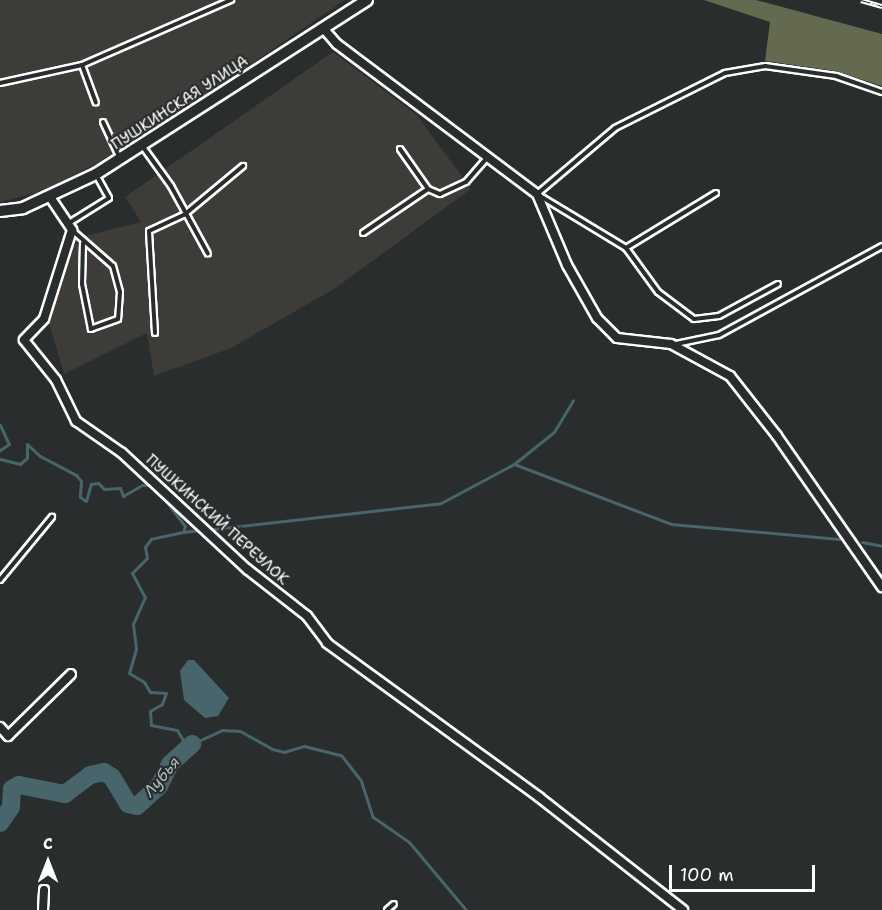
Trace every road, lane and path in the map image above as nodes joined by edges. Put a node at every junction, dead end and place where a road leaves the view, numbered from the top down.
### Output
1 (231, 0) edge
2 (367, 0) edge
3 (323, 28) junction
4 (82, 65) junction
5 (0, 83) edge
6 (882, 92) edge
7 (96, 103) dead end
8 (103, 122) dead end
9 (142, 147) junction
10 (400, 149) dead end
11 (488, 156) junction
12 (121, 159) junction
13 (243, 166) dead end
14 (96, 174) junction
15 (428, 189) junction
16 (716, 193) dead end
17 (537, 194) junction
18 (50, 197) junction
19 (0, 211) edge
20 (184, 215) junction
21 (70, 227) junction
22 (363, 233) dead end
23 (83, 243) junction
24 (882, 246) edge
25 (626, 248) junction
26 (208, 254) dead end
27 (778, 284) dead end
28 (155, 333) dead end
29 (671, 344) junction
30 (52, 517) dead end
31 (0, 580) edge
32 (882, 587) edge
33 (71, 674) dead end
34 (0, 727) edge
35 (44, 890) dead end
36 (394, 904) dead end
37 (43, 910) edge
38 (387, 910) edge
39 (683, 910) edge

1 - 4 lane
2 - 3 street, ПУШКИНСКАЯ УЛИЦА
3 - 9 street, ПУШКИНСКАЯ УЛИЦА
3 - 11 street
4 - 5 lane
4 - 7 lane
6 - 17 lane
8 - 12 lane
9 - 12 street, ПУШКИНСКАЯ УЛИЦА
9 - 20 lane
10 - 15 lane
11 - 15 lane
11 - 17 street
12 - 14 street, ПУШКИНСКАЯ УЛИЦА
13 - 20 lane
14 - 18 street, ПУШКИНСКАЯ УЛИЦА
14 - 21 lane
15 - 22 lane
16 - 25 lane
17 - 25 lane
17 - 29 street
18 - 19 street, ПУШКИНСКАЯ УЛИЦА
18 - 21 street
20 - 26 lane
20 - 28 lane
21 - 23 lane
21 - 39 street, ПУШКИНСКИЙ ПЕРЕУЛОК
23 - 23 lane
24 - 29 lane
25 - 27 lane
29 - 32 street
30 - 31 lane
33 - 34 street
35 - 37 street
36 - 38 lane

